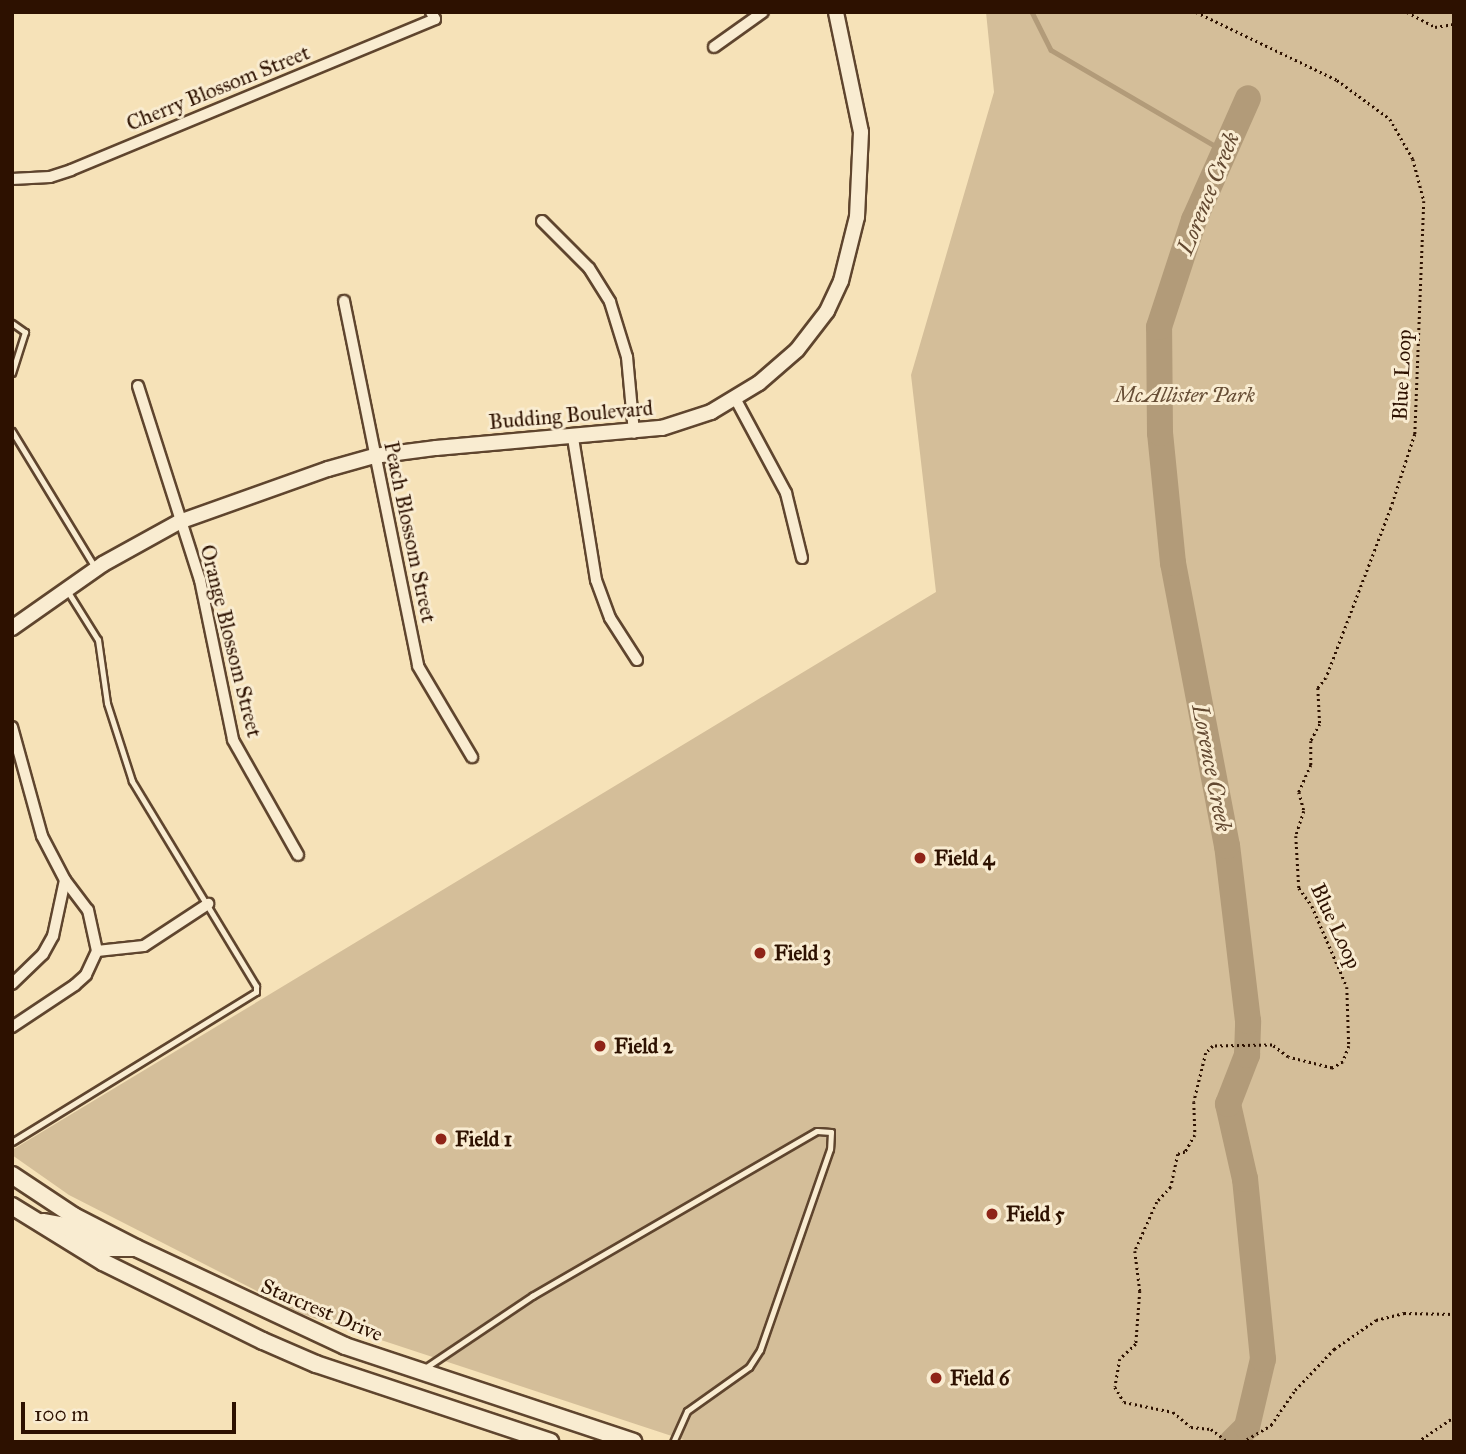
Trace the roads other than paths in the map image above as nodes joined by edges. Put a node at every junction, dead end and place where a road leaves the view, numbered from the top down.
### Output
1 (763, 12) edge
2 (836, 12) edge
3 (433, 16) edge
4 (714, 47) dead end
5 (12, 179) edge
6 (542, 221) dead end
7 (344, 302) dead end
8 (12, 323) edge
9 (12, 373) edge
10 (138, 386) dead end
11 (736, 400) junction
12 (12, 431) edge
13 (634, 433) junction
14 (573, 438) junction
15 (374, 456) junction
16 (179, 522) junction
17 (802, 558) dead end
18 (96, 569) junction
19 (66, 589) junction
20 (12, 628) edge
21 (637, 660) dead end
22 (12, 727) edge
23 (472, 757) dead end
24 (298, 855) dead end
25 (65, 880) junction
26 (208, 904) junction
27 (97, 951) junction
28 (12, 984) edge
29 (12, 1027) edge
30 (12, 1142) edge
31 (12, 1175) edge
32 (12, 1206) edge
33 (37, 1223) junction
34 (136, 1248) junction
35 (419, 1372) junction
36 (550, 1442) edge
37 (633, 1442) edge
38 (673, 1442) edge

1 - 4 street
2 - 11 street, Budding Boulevard
3 - 5 street, Cherry Blossom Street
6 - 13 street
7 - 15 street, Peach Blossom Street
8 - 9 lane
10 - 16 street, Orange Blossom Street
11 - 13 street, Budding Boulevard
11 - 17 street
12 - 18 lane
13 - 14 street, Budding Boulevard
14 - 15 street, Budding Boulevard
14 - 21 street
15 - 16 street, Budding Boulevard
15 - 23 street, Peach Blossom Street
16 - 18 street, Budding Boulevard
16 - 24 street, Orange Blossom Street
18 - 19 street, Budding Boulevard
19 - 20 street, Budding Boulevard
19 - 26 lane
22 - 25 street
25 - 27 street
25 - 28 street
26 - 27 street
26 - 30 lane
27 - 29 street
31 - 34 main road, Starcrest Drive
32 - 33 main road
33 - 34 main road
33 - 36 main road
34 - 35 main road, Starcrest Drive
35 - 37 main road, Starcrest Drive
35 - 38 lane

